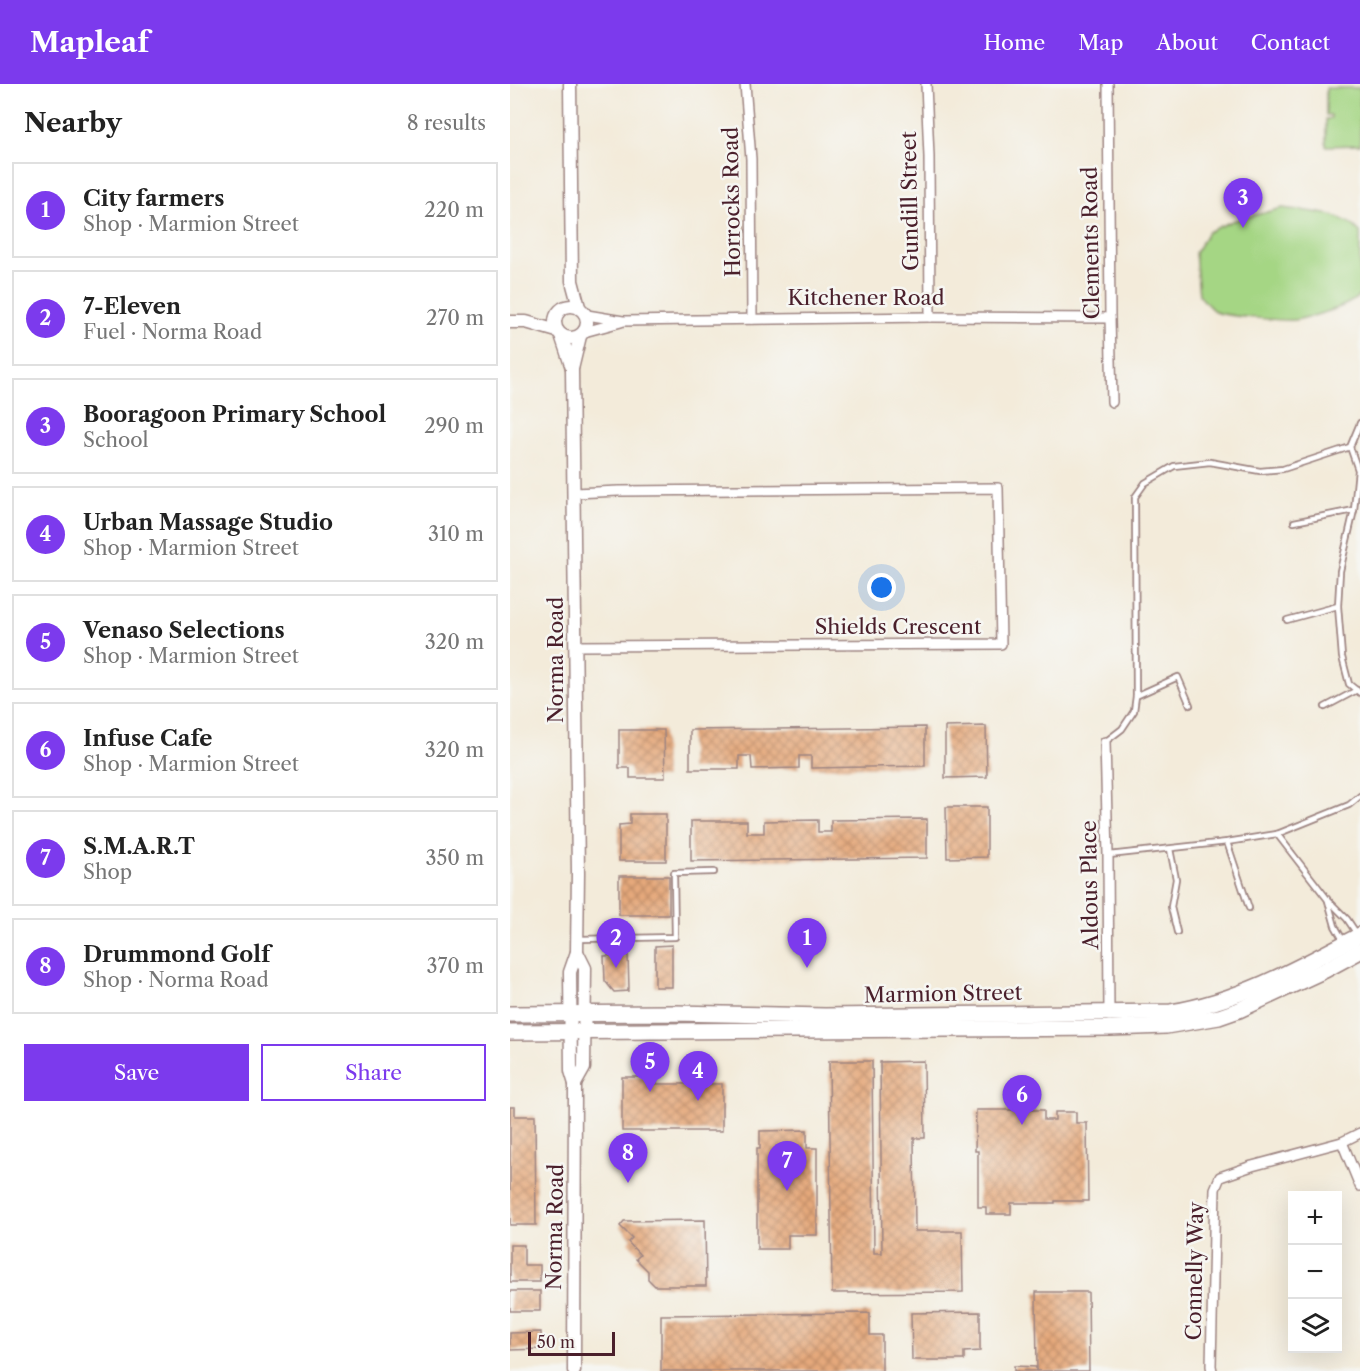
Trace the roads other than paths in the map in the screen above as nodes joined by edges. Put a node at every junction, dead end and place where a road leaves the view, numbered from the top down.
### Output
1 (570, 84) edge
2 (745, 84) edge
3 (926, 84) edge
4 (1108, 84) edge
5 (572, 281) junction
6 (561, 310) junction
7 (583, 311) junction
8 (930, 317) junction
9 (1110, 318) junction
10 (752, 319) junction
11 (623, 321) junction
12 (510, 322) edge
13 (526, 322) junction
14 (559, 333) junction
15 (582, 334) junction
16 (572, 369) junction
17 (1112, 402) dead end
18 (1360, 423) edge
19 (1350, 447) junction
20 (574, 493) junction
21 (1354, 510) junction
22 (1294, 522) dead end
23 (1338, 606) junction
24 (1287, 620) dead end
25 (576, 646) junction
26 (1358, 692) edge
27 (1136, 696) junction
28 (1190, 705) dead end
29 (1325, 707) dead end
30 (1104, 742) joint
31 (1360, 796) edge
32 (1277, 834) junction
33 (1227, 842) junction
34 (1170, 849) junction
35 (1108, 855) junction
36 (714, 872) dead end
37 (1328, 900) junction
38 (1249, 908) dead end
39 (1177, 932) dead end
40 (577, 939) junction
41 (1356, 943) edge
42 (577, 1013) junction
43 (510, 1014) edge
44 (1109, 1020) junction
45 (510, 1032) edge
46 (577, 1032) junction
47 (1360, 1133) edge
48 (1342, 1142) junction
49 (1360, 1186) edge
50 (574, 1371) edge
51 (1212, 1371) edge

1 - 5 street
2 - 10 street, Horrocks Road
3 - 8 street, Gundill Street
4 - 9 street, Clements Road
5 - 6 street
5 - 7 street
6 - 7 street
6 - 13 street
6 - 14 street
7 - 11 street, Kitchener Road
7 - 15 street
8 - 9 street, Kitchener Road
8 - 10 street, Kitchener Road
9 - 17 street, Clements Road
10 - 11 street, Kitchener Road
11 - 15 street, Kitchener Road
12 - 13 street
13 - 14 street
14 - 15 street
14 - 16 street, Norma Road
15 - 16 street, Norma Road
16 - 20 street, Norma Road
18 - 19 lane
19 - 21 lane
19 - 27 lane
20 - 25 street, Norma Road
20 - 25 street, Shields Crescent
21 - 22 lane
21 - 23 lane
23 - 24 lane
23 - 26 lane
25 - 40 street, Norma Road
26 - 29 lane
27 - 28 lane
27 - 30 lane
30 - 35 street, Aldous Place
31 - 32 lane
32 - 33 lane
32 - 37 lane
33 - 34 lane
33 - 38 lane
34 - 35 lane
34 - 39 lane
35 - 44 street, Aldous Place
36 - 40 lane
37 - 41 lane
37 - 41 lane
40 - 42 street, Norma Road
41 - 44 main road, Marmion Street
42 - 43 main road, Marmion Street
42 - 44 main road, Marmion Street
42 - 46 street, Norma Road
44 - 46 main road, Marmion Street
45 - 46 main road, Marmion Street
46 - 50 street, Norma Road
47 - 48 street, Connelly Way
48 - 49 street
48 - 51 street, Connelly Way

